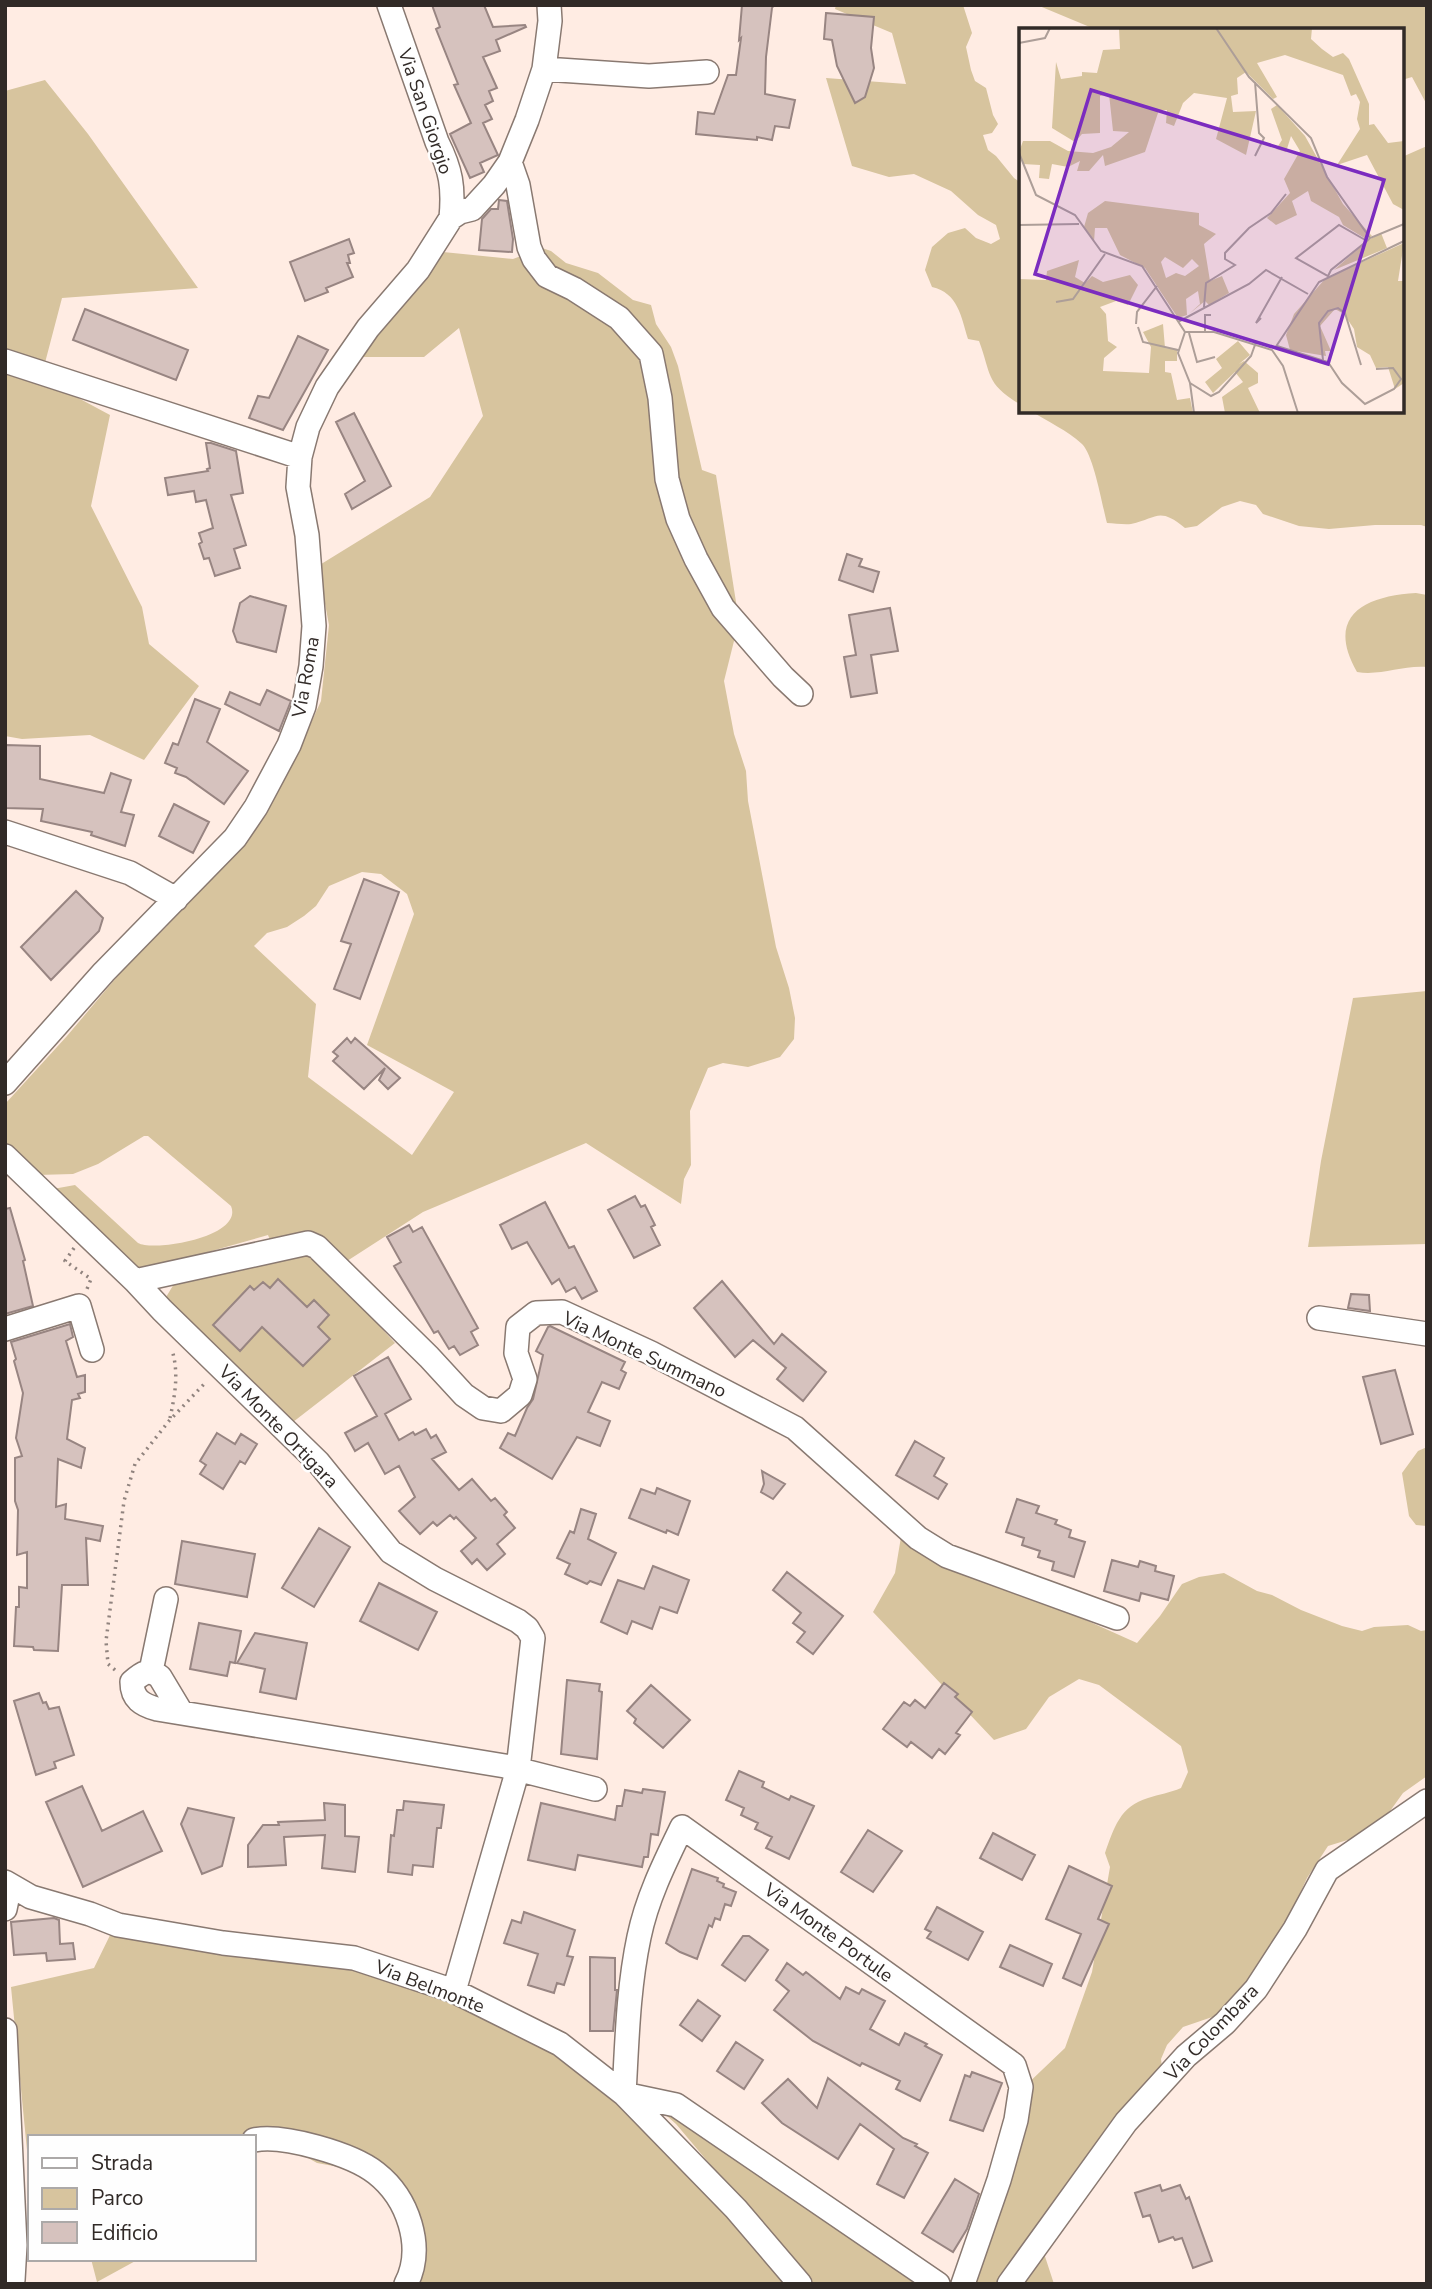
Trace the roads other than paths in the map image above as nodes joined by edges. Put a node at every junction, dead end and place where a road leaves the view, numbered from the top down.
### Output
1 (389, 5) edge
2 (549, 5) edge
3 (544, 69) junction
4 (707, 72) dead end
5 (510, 162) junction
6 (451, 218) junction
7 (5, 361) edge
8 (300, 457) junction
9 (801, 694) dead end
10 (5, 832) edge
11 (176, 899) junction
12 (5, 1083) edge
13 (5, 1156) edge
14 (135, 1281) junction
15 (1319, 1318) dead end
16 (5, 1329) edge
17 (1427, 1334) edge
18 (92, 1350) dead end
19 (166, 1599) dead end
20 (1117, 1618) dead end
21 (151, 1671) junction
22 (181, 1712) junction
23 (518, 1769) junction
24 (595, 1789) dead end
25 (1427, 1801) edge
26 (8, 1884) edge
27 (5, 1909) edge
28 (454, 1991) junction
29 (5, 2030) edge
30 (624, 2094) junction
31 (256, 2140) edge
32 (22, 2244) edge
33 (10, 2284) edge
34 (406, 2284) edge
35 (800, 2284) edge
36 (938, 2284) edge
37 (963, 2284) edge
38 (1009, 2284) edge

1 - 6 street, Via San Giorgio
2 - 3 street
3 - 4 street
3 - 5 street
5 - 6 street
5 - 9 street
6 - 8 street, Via Roma
7 - 8 street
8 - 11 street, Via Roma
10 - 11 street
11 - 12 street, Via Roma
13 - 14 street, Via Monte Ortigara
14 - 20 street, Via Monte Summano
14 - 23 street, Via Monte Ortigara
15 - 17 street
16 - 18 street
19 - 21 street
21 - 22 street
21 - 22 street
22 - 23 street
23 - 24 street
23 - 28 street, Via Monte Ortigara
25 - 38 street, Via Colombara
26 - 27 street
26 - 28 street, Via Belmonte
28 - 30 street, Via Belmonte
29 - 32 street
30 - 35 street, Via Belmonte
30 - 36 street
30 - 37 street, Via Monte Portule
31 - 34 street
32 - 33 street

